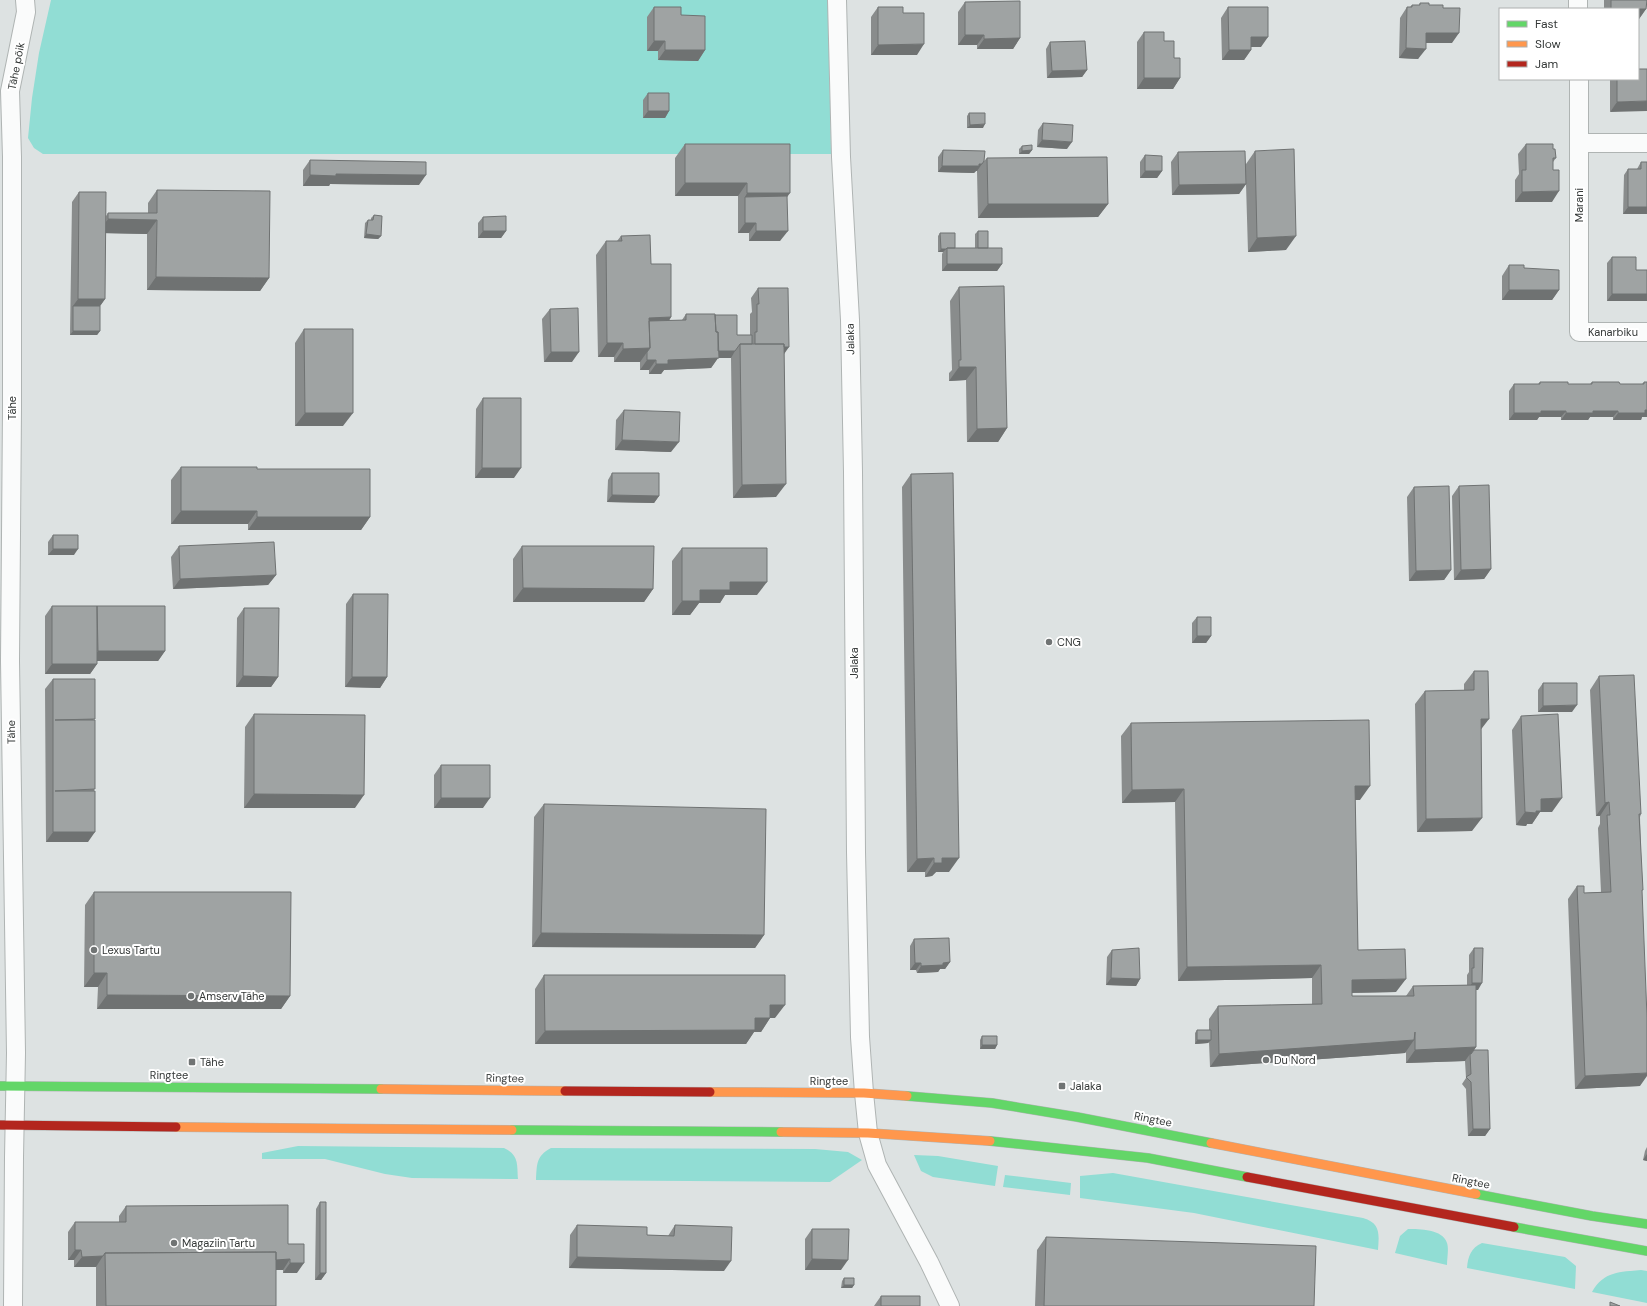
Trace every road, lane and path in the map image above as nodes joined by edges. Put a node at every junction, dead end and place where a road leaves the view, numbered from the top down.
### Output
1 (24, 0) edge
2 (837, 0) edge
3 (1579, 80) edge
4 (1579, 143) junction
5 (1647, 143) edge
6 (12, 157) joint
7 (1579, 332) joint
8 (1647, 332) edge
9 (8, 1086) edge
10 (864, 1093) junction
11 (8, 1125) edge
12 (868, 1133) junction
13 (1647, 1224) edge
14 (1647, 1251) edge
15 (13, 1306) edge
16 (950, 1306) edge

1 - 6 street, Tähe põik
2 - 10 street, Jalaka
3 - 4 street, Marani
4 - 5 street
4 - 7 street, Marani
6 - 9 street, Tähe
7 - 8 street, Kanarbiku
9 - 10 main road, Ringtee
9 - 11 street, Tähe
10 - 12 street, Jalaka
10 - 13 main road, Ringtee
11 - 12 main road
11 - 15 street, Tähe
12 - 14 main road
12 - 16 street, Jalaka

